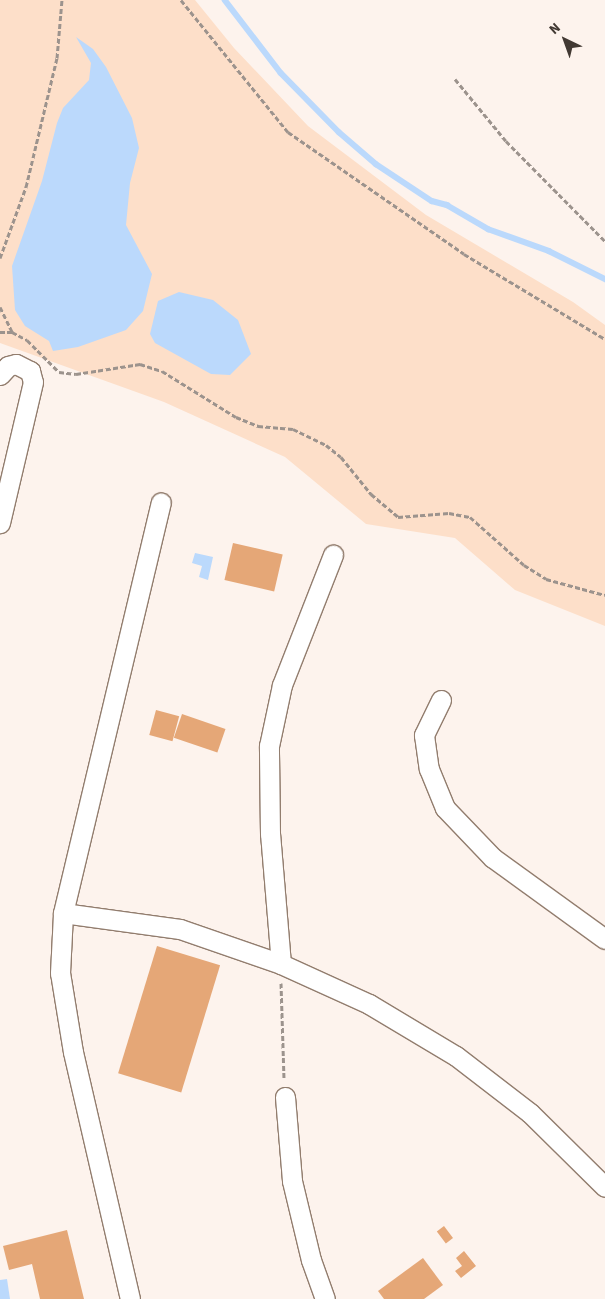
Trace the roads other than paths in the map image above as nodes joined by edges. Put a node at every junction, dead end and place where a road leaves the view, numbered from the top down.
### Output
1 (0, 375) edge
2 (161, 503) dead end
3 (0, 523) edge
4 (333, 555) dead end
5 (440, 700) dead end
6 (63, 913) junction
7 (605, 939) edge
8 (281, 964) junction
9 (286, 1097) road end
10 (605, 1187) edge
11 (130, 1299) edge
12 (325, 1299) edge

1 - 3 street
2 - 6 street
4 - 8 street
5 - 7 street
6 - 8 street
6 - 11 street
8 - 10 street
9 - 12 street

